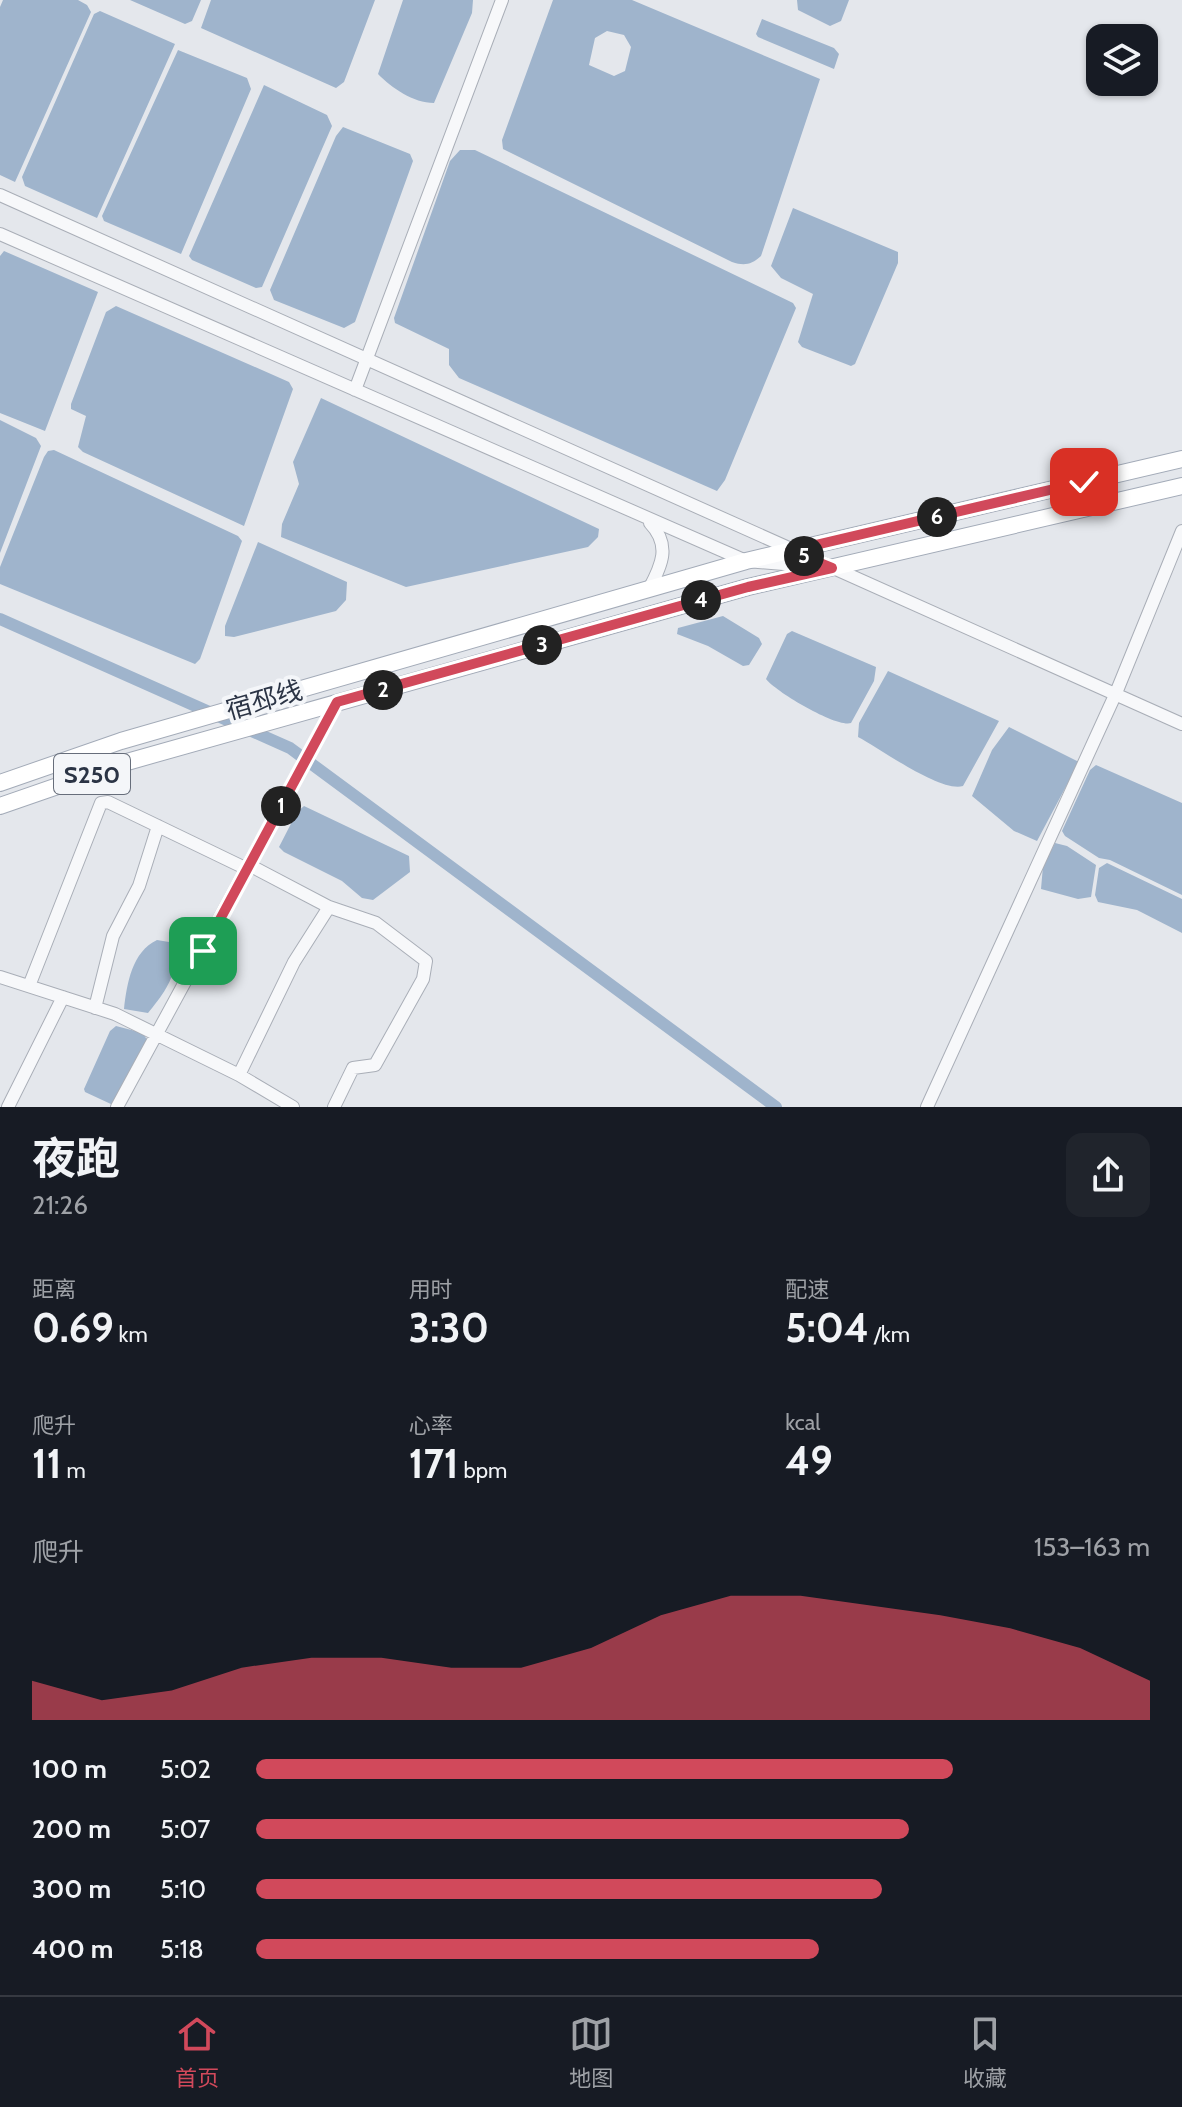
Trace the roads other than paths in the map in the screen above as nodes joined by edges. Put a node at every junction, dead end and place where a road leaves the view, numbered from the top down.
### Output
1 (502, 0) edge
2 (0, 195) edge
3 (0, 234) edge
4 (367, 360) junction
5 (355, 390) junction
6 (1182, 459) edge
7 (1182, 486) edge
8 (645, 517) junction
9 (1182, 531) edge
10 (790, 551) junction
11 (746, 561) junction
12 (832, 568) junction
13 (649, 589) junction
14 (1116, 693) junction
15 (337, 702) junction
16 (1182, 724) edge
17 (0, 783) edge
18 (0, 806) edge
19 (158, 826) junction
20 (248, 867) junction
21 (329, 907) junction
22 (0, 977) edge
23 (29, 986) junction
24 (63, 997) junction
25 (95, 1008) junction
26 (158, 1033) junction
27 (239, 1075) junction
28 (8, 1107) edge
29 (117, 1107) edge
30 (293, 1107) edge
31 (334, 1107) edge
32 (927, 1107) edge

1 - 4 street
2 - 4 street
3 - 5 street
4 - 5 street
4 - 10 street
5 - 8 street
6 - 10 main road, 宿邳线 / S250
7 - 12 main road, 宿邳线 / S250
8 - 11 street
8 - 13 street
9 - 14 street
10 - 11 main road, 宿邳线 / S250
10 - 12 street
11 - 12 street
11 - 13 main road, 宿邳线 / S250
12 - 14 street
12 - 15 main road, 宿邳线 / S250
13 - 17 main road, 宿邳线 / S250
14 - 16 street
14 - 32 street
15 - 18 main road, 宿邳线 / S250
15 - 20 street
19 - 20 street
19 - 23 street
19 - 25 street
20 - 21 street
20 - 26 street
21 - 27 street
21 - 31 street
22 - 23 street
23 - 24 street
24 - 25 street
24 - 28 street
25 - 26 street
26 - 27 street
26 - 29 street
27 - 30 street

